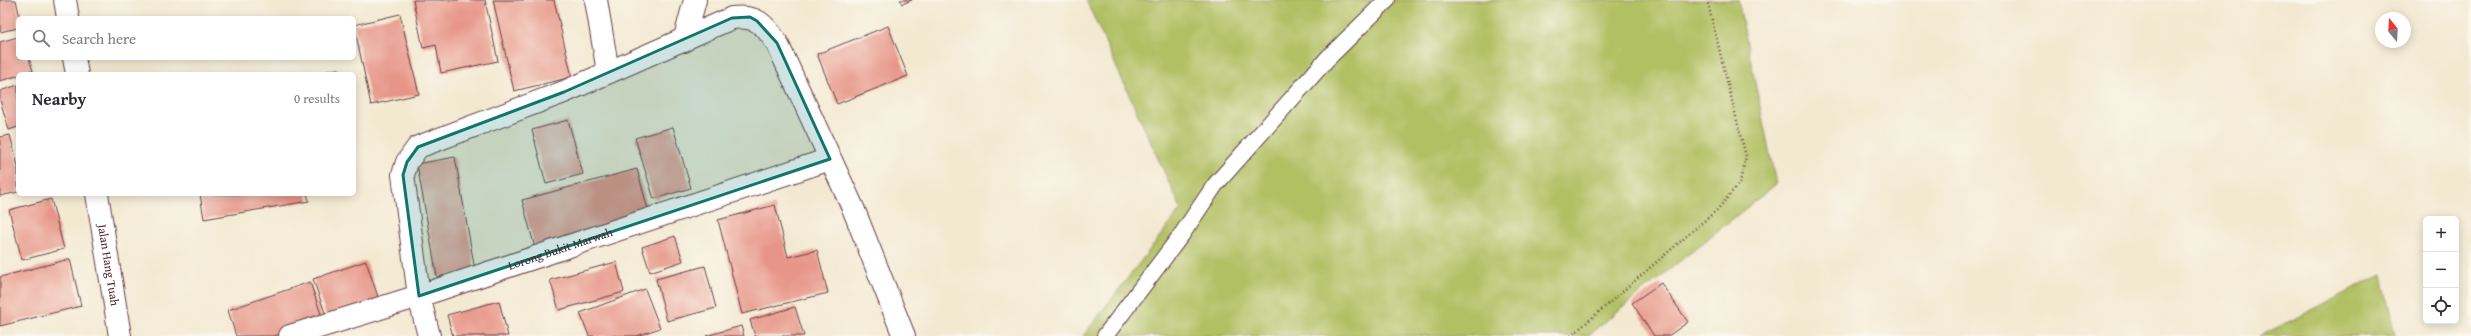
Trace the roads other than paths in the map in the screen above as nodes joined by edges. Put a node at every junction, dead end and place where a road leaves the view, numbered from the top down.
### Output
1 (65, 0) edge
2 (596, 0) edge
3 (695, 0) edge
4 (1387, 0) edge
5 (68, 16) edge
6 (684, 41) junction
7 (74, 60) edge
8 (77, 72) edge
9 (608, 72) junction
10 (830, 159) junction
11 (96, 196) edge
12 (419, 296) junction
13 (120, 336) edge
14 (290, 336) edge
15 (429, 336) edge
16 (904, 336) edge
17 (1105, 336) edge

1 - 5 street
2 - 9 street
3 - 6 street
4 - 17 lane
6 - 9 street
6 - 10 street
7 - 8 street
9 - 12 street
10 - 12 street, Lorong Bukit Marwah
10 - 16 street
11 - 13 street, Jalan Hang Tuah
12 - 14 street, Lorong Bukit Marwah
12 - 15 street

